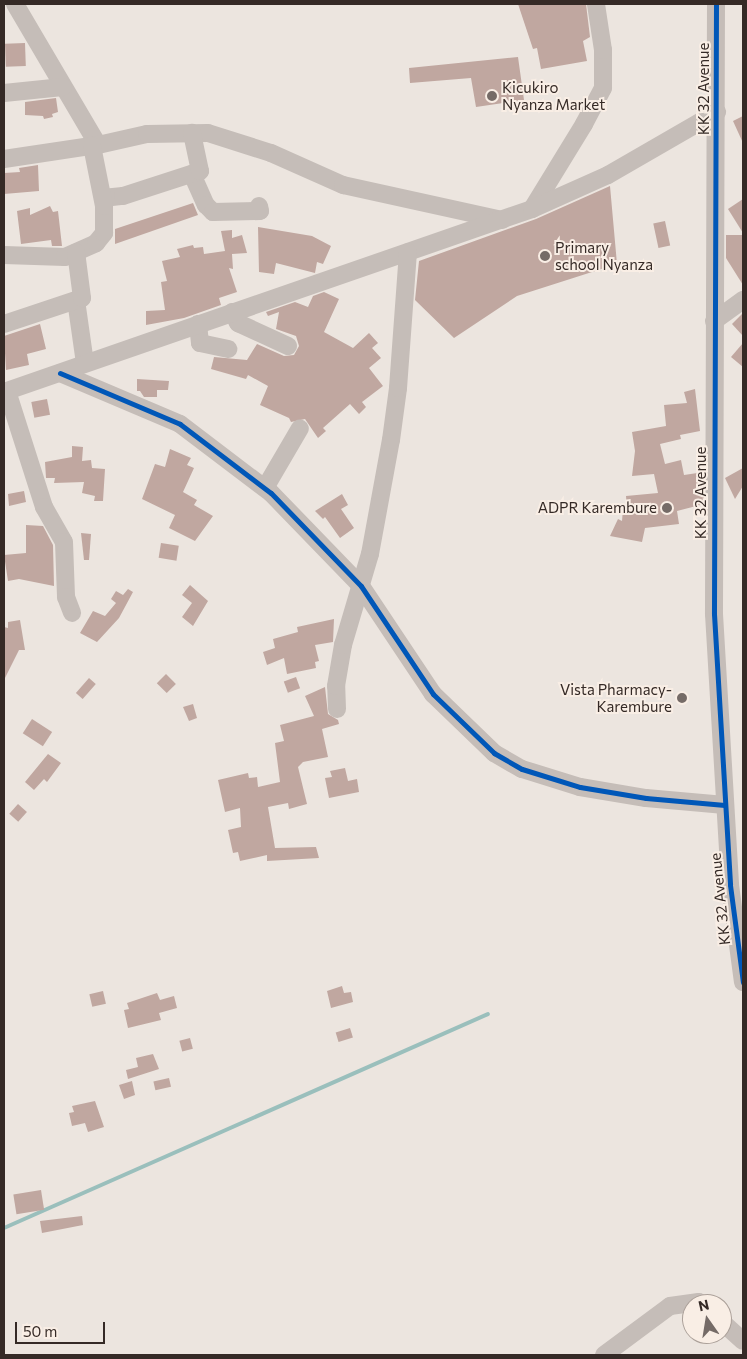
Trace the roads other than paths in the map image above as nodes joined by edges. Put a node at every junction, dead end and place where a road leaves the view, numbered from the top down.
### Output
1 (596, 4) edge
2 (716, 4) edge
3 (12, 7) edge
4 (63, 87) junction
5 (4, 93) edge
6 (717, 112) junction
7 (192, 133) junction
8 (95, 146) junction
9 (4, 159) edge
10 (192, 174) junction
11 (103, 198) junction
12 (259, 206) dead end
13 (532, 209) junction
14 (502, 220) junction
15 (76, 252) junction
16 (408, 252) junction
17 (4, 255) edge
18 (76, 300) junction
19 (743, 300) edge
20 (232, 312) junction
21 (714, 321) junction
22 (4, 324) edge
23 (198, 324) junction
24 (288, 346) dead end
25 (228, 349) dead end
26 (84, 356) dead end
27 (60, 373) junction
28 (5, 391) edge
29 (300, 428) dead end
30 (265, 488) junction
31 (361, 586) junction
32 (72, 613) dead end
33 (337, 709) dead end
34 (725, 805) junction
35 (736, 888) edge
36 (743, 982) edge
37 (682, 1304) edge
38 (732, 1331) edge
39 (743, 1341) edge
40 (604, 1355) edge

1 - 13 street
2 - 6 street, KK 32 Avenue
3 - 4 street
4 - 5 street
4 - 8 street
6 - 13 street
6 - 21 street, KK 32 Avenue
7 - 8 street
7 - 10 street
7 - 14 street
8 - 9 street
8 - 11 street
10 - 11 street
10 - 12 street
11 - 15 street
13 - 14 street
14 - 16 street
15 - 17 street
15 - 18 street
16 - 20 street
16 - 31 street
18 - 22 street
18 - 26 street
19 - 21 street
20 - 23 street
20 - 24 street
21 - 34 street, KK 32 Avenue
23 - 25 street
23 - 27 street
27 - 28 street
27 - 30 street
28 - 32 street
29 - 30 street
30 - 31 street
31 - 33 street
31 - 34 street
34 - 35 street, KK 32 Avenue
35 - 36 street, KK 32 Avenue
37 - 40 street
38 - 39 street

